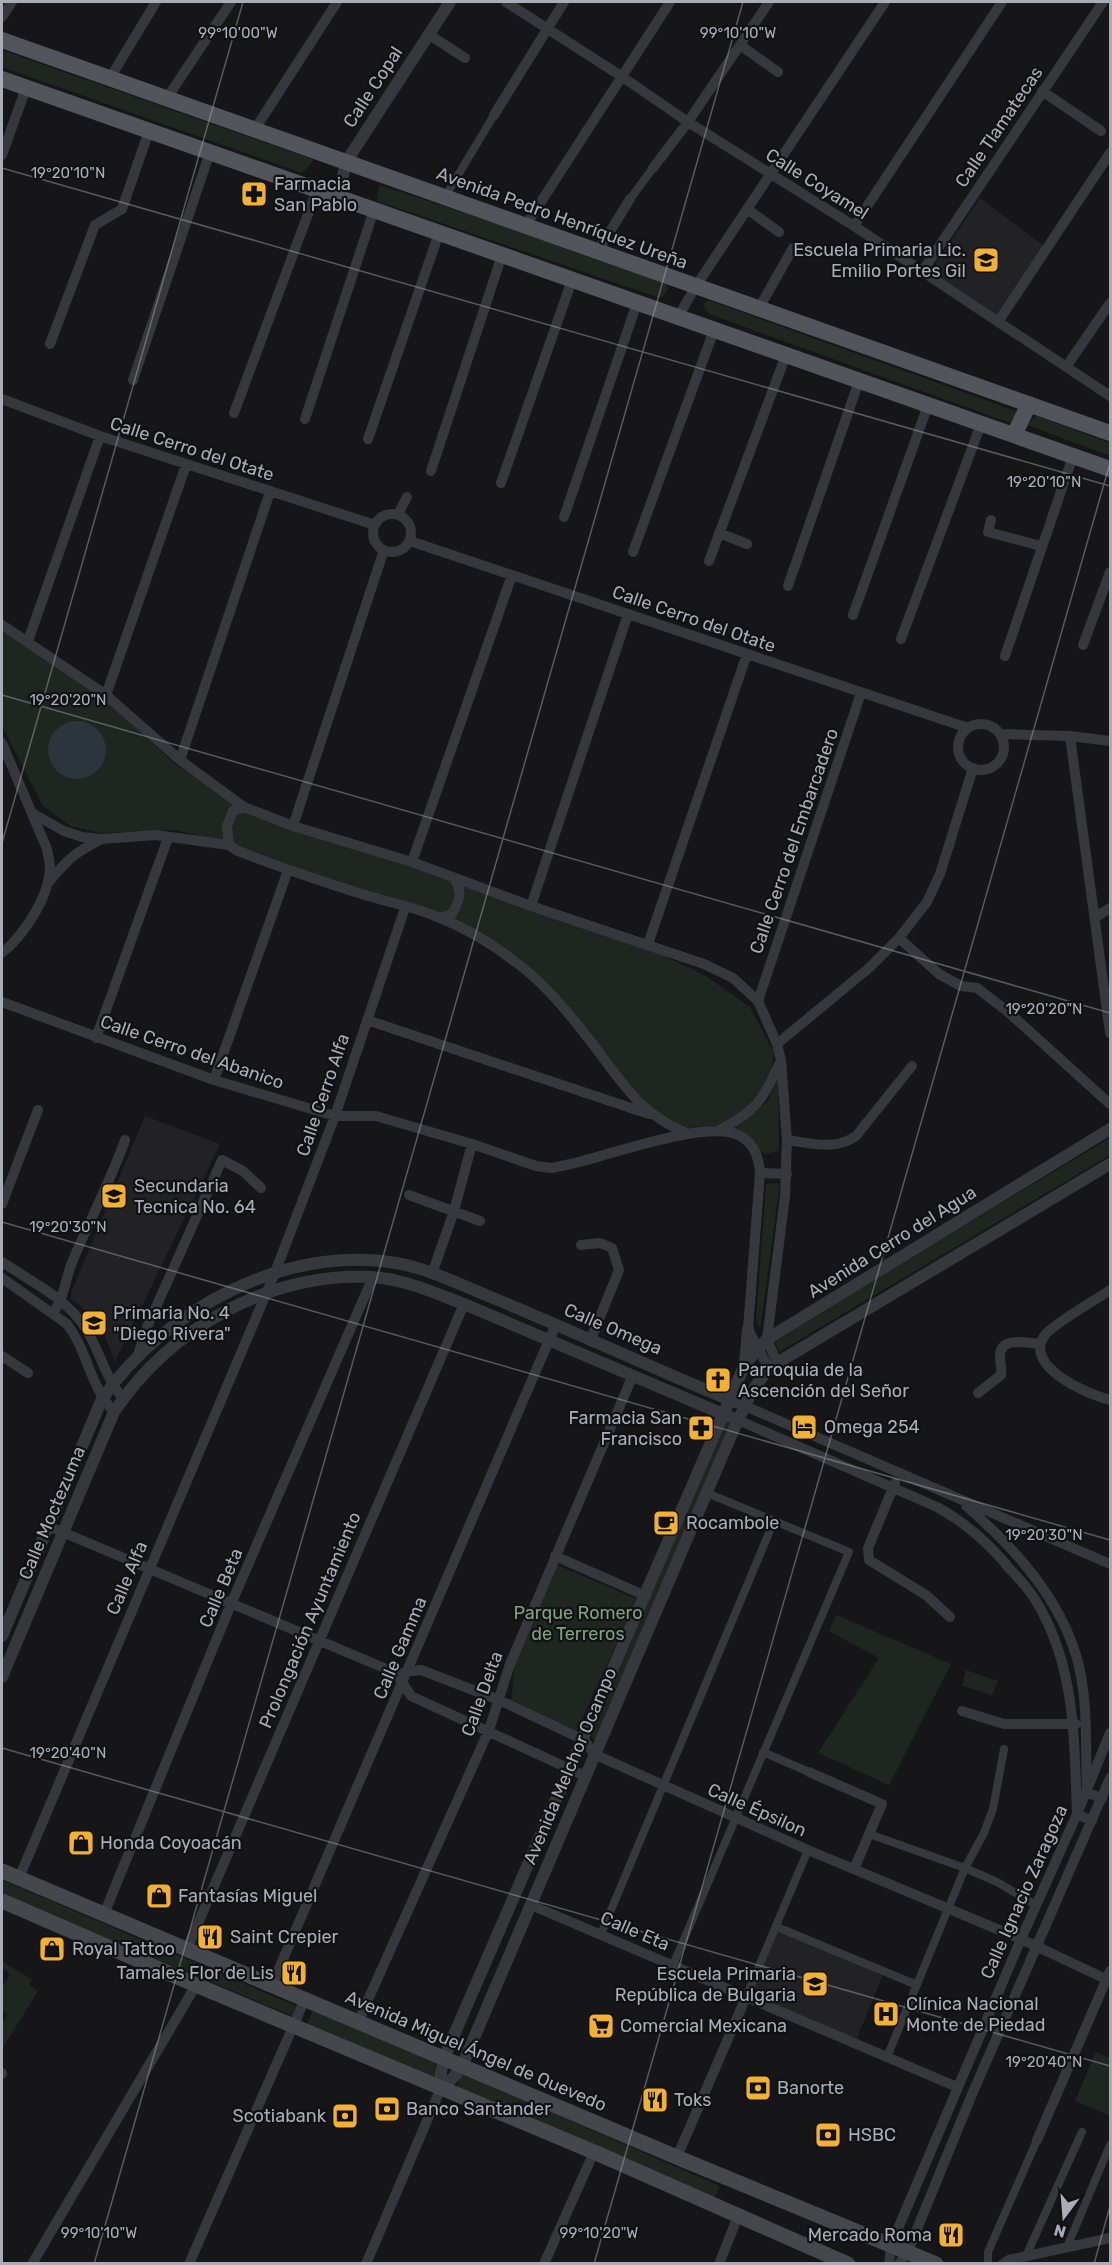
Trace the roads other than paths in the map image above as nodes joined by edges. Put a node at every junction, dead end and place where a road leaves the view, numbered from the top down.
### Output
1 (12, 2) edge
2 (156, 2) edge
3 (231, 2) edge
4 (337, 2) edge
5 (450, 2) edge
6 (506, 2) edge
7 (564, 2) edge
8 (670, 2) edge
9 (769, 2) edge
10 (885, 2) edge
11 (1002, 2) edge
12 (1103, 2) edge
13 (2, 17) edge
14 (547, 27) junction
15 (428, 34) junction
16 (2, 40) edge
17 (740, 45) junction
18 (465, 58) dead end
19 (778, 72) dead end
20 (621, 75) junction
21 (110, 78) junction
22 (2, 79) edge
23 (26, 88) junction
24 (1042, 91) junction
25 (167, 98) junction
26 (494, 115) joint
27 (688, 122) junction
28 (255, 129) junction
29 (149, 131) junction
30 (1101, 131) dead end
31 (210, 152) junction
32 (1110, 153) edge
33 (2, 155) edge
34 (346, 162) junction
35 (653, 168) joint
36 (770, 174) junction
37 (317, 190) junction
38 (445, 197) junction
39 (338, 198) junction
40 (630, 199) joint
41 (374, 210) junction
42 (747, 210) junction
43 (526, 225) junction
44 (854, 226) junction
45 (779, 232) dead end
46 (438, 233) junction
47 (793, 248) dead end
48 (598, 251) junction
49 (502, 255) junction
50 (922, 272) junction
51 (572, 280) junction
52 (696, 286) junction
53 (637, 303) junction
54 (1110, 303) edge
55 (759, 308) junction
56 (678, 317) junction
57 (998, 322) junction
58 (714, 330) junction
59 (50, 344) dead end
60 (786, 355) junction
61 (1066, 367) junction
62 (133, 380) dead end
63 (859, 381) junction
64 (1110, 396) edge
65 (2, 399) edge
66 (1029, 404) junction
67 (928, 405) junction
68 (234, 413) dead end
69 (305, 419) dead end
70 (981, 424) junction
71 (1110, 433) edge
72 (1014, 435) junction
73 (100, 436) junction
74 (368, 439) dead end
75 (1073, 456) junction
76 (186, 465) junction
77 (1110, 469) edge
78 (431, 471) dead end
79 (501, 483) dead end
80 (270, 492) junction
81 (407, 497) dead end
82 (398, 514) junction
83 (564, 517) dead end
84 (991, 520) dead end
85 (375, 525) junction
86 (720, 533) junction
87 (410, 541) junction
88 (747, 544) dead end
89 (1041, 546) junction
90 (384, 550) junction
91 (633, 552) dead end
92 (709, 561) dead end
93 (1110, 572) edge
94 (512, 575) junction
95 (788, 586) dead end
96 (628, 614) junction
97 (853, 615) dead end
98 (2, 625) edge
99 (901, 639) dead end
100 (28, 641) junction
101 (1083, 645) dead end
102 (747, 654) junction
103 (1005, 656) dead end
104 (861, 693) junction
105 (106, 695) junction
106 (968, 728) junction
107 (1000, 734) junction
108 (1070, 736) junction
109 (1110, 741) edge
110 (2, 743) edge
111 (180, 760) junction
112 (973, 768) junction
113 (244, 807) junction
114 (32, 813) junction
115 (293, 826) junction
116 (168, 837) junction
117 (102, 838) junction
118 (229, 845) junction
119 (412, 862) junction
120 (288, 870) junction
121 (454, 878) junction
122 (46, 886) junction
123 (477, 887) junction
124 (531, 906) junction
125 (405, 908) junction
126 (1110, 908) edge
127 (1096, 917) junction
128 (440, 918) junction
129 (457, 925) junction
130 (899, 938) junction
131 (648, 944) junction
132 (2, 953) edge
133 (758, 1001) junction
134 (2, 1002) edge
135 (367, 1020) junction
136 (1110, 1033) edge
137 (96, 1038) junction
138 (777, 1044) junction
139 (780, 1060) junction
140 (912, 1066) dead end
141 (214, 1080) junction
142 (1110, 1104) edge
143 (38, 1110) dead end
144 (652, 1115) junction
145 (334, 1116) junction
146 (1110, 1129) edge
147 (719, 1130) junction
148 (687, 1133) junction
149 (125, 1140) dead end
150 (787, 1140) junction
151 (472, 1144) junction
152 (1110, 1164) edge
153 (760, 1173) junction
154 (787, 1174) junction
155 (261, 1188) dead end
156 (409, 1195) dead end
157 (2, 1204) edge
158 (454, 1211) junction
159 (480, 1221) dead end
160 (581, 1245) dead end
161 (2, 1262) edge
162 (432, 1274) junction
163 (274, 1275) junction
164 (373, 1277) junction
165 (2, 1278) edge
166 (1110, 1290) edge
167 (267, 1292) junction
168 (61, 1302) junction
169 (464, 1304) junction
170 (53, 1313) junction
171 (556, 1324) junction
172 (748, 1329) junction
173 (591, 1339) junction
174 (550, 1340) junction
175 (763, 1343) junction
176 (1040, 1344) junction
177 (138, 1355) junction
178 (2, 1356) edge
179 (745, 1364) junction
180 (773, 1366) junction
181 (28, 1373) dead end
182 (633, 1375) junction
183 (111, 1386) junction
184 (978, 1393) dead end
185 (123, 1398) junction
186 (102, 1399) junction
187 (730, 1400) junction
188 (1110, 1400) edge
189 (745, 1406) junction
190 (114, 1412) junction
191 (724, 1414) junction
192 (738, 1420) junction
193 (899, 1473) junction
194 (893, 1487) junction
195 (707, 1493) junction
196 (956, 1498) junction
197 (774, 1521) junction
198 (48, 1526) junction
199 (64, 1532) junction
200 (555, 1556) junction
201 (1110, 1563) edge
202 (148, 1569) junction
203 (646, 1596) junction
204 (231, 1604) junction
205 (950, 1617) dead end
206 (3, 1630) edge
207 (19, 1636) junction
208 (319, 1642) junction
209 (408, 1671) junction
210 (396, 1673) junction
211 (2, 1677) edge
212 (403, 1683) junction
213 (499, 1700) junction
214 (962, 1711) dead end
215 (1071, 1724) junction
216 (1085, 1724) junction
217 (489, 1730) junction
218 (1110, 1733) edge
219 (584, 1740) junction
220 (1004, 1749) dead end
221 (763, 1752) junction
222 (594, 1754) junction
223 (571, 1769) junction
224 (810, 1772) joint
225 (585, 1776) junction
226 (1110, 1778) edge
227 (663, 1785) junction
228 (1087, 1792) junction
229 (1102, 1799) junction
230 (1077, 1814) junction
231 (736, 1817) junction
232 (1092, 1821) junction
233 (869, 1834) junction
234 (808, 1850) junction
235 (965, 1868) junction
236 (854, 1869) junction
237 (2, 1871) edge
238 (19, 1878) junction
239 (2, 1901) edge
240 (531, 1905) junction
241 (1036, 1905) junction
242 (948, 1908) junction
243 (104, 1914) junction
244 (777, 1927) junction
245 (601, 1934) junction
246 (1020, 1939) junction
247 (1037, 1946) junction
248 (187, 1949) junction
249 (673, 1965) junction
250 (1109, 1977) edge
251 (196, 1985) junction
252 (272, 1985) junction
253 (917, 1985) junction
254 (746, 1997) junction
255 (305, 1999) junction
256 (358, 2022) junction
257 (293, 2026) junction
258 (888, 2057) junction
259 (444, 2058) junction
260 (462, 2066) junction
261 (957, 2087) junction
262 (441, 2088) junction
263 (1082, 2132) dead end
264 (1037, 2140) joint
265 (1110, 2145) edge
266 (594, 2152) junction
267 (677, 2157) junction
268 (738, 2216) junction
269 (1110, 2236) edge
270 (891, 2245) junction
271 (1066, 2247) junction
272 (1026, 2256) junction
273 (904, 2257) edge
274 (33, 2264) edge
275 (189, 2264) edge
276 (366, 2264) edge
277 (544, 2264) edge
278 (719, 2264) edge
279 (848, 2264) edge
280 (889, 2264) edge
281 (936, 2264) edge
282 (988, 2264) edge
283 (1003, 2264) edge

1 - 13 street
2 - 21 street
3 - 25 street
4 - 28 street
5 - 15 street, Calle Copal
6 - 14 street, Calle Coyamel
7 - 14 street
8 - 20 street
9 - 17 street
10 - 36 street
11 - 44 street
12 - 24 street, Calle Tlamatecas
14 - 20 street, Calle Coyamel
14 - 26 street
15 - 18 street
15 - 34 street, Calle Copal
16 - 21 main road, Avenida Pedro Henríquez Ureña
17 - 19 street
17 - 27 street
20 - 27 street, Calle Coyamel
20 - 43 street
21 - 25 main road, Avenida Pedro Henríquez Ureña
22 - 23 main road
23 - 29 main road
23 - 33 street
24 - 30 street
24 - 50 street, Calle Tlamatecas
25 - 28 main road, Avenida Pedro Henríquez Ureña
26 - 38 street
27 - 35 street
27 - 36 street, Calle Coyamel
28 - 34 main road, Avenida Pedro Henríquez Ureña
29 - 31 main road
29 - 59 street
31 - 37 main road
31 - 62 street
32 - 57 street
34 - 38 main road, Avenida Pedro Henríquez Ureña
34 - 39 street, Calle Copal
35 - 40 street
36 - 42 street
36 - 44 street, Calle Coyamel
37 - 39 main road
37 - 68 street
38 - 43 main road, Avenida Pedro Henríquez Ureña
39 - 41 main road
40 - 48 street
41 - 46 main road
41 - 69 street
42 - 45 street
42 - 52 street
43 - 48 main road, Avenida Pedro Henríquez Ureña
44 - 50 street, Calle Coyamel
46 - 49 main road
46 - 74 street
47 - 55 street
48 - 52 main road, Avenida Pedro Henríquez Ureña
49 - 51 main road
49 - 78 street
50 - 57 street, Calle Coyamel
51 - 53 main road
51 - 79 street
52 - 55 main road, Avenida Pedro Henríquez Ureña
52 - 56 street
53 - 56 main road
53 - 83 street
54 - 61 street
55 - 66 main road, Avenida Pedro Henríquez Ureña
56 - 58 main road
57 - 61 street, Calle Coyamel
58 - 60 main road
58 - 91 street
60 - 63 main road
60 - 86 street
61 - 64 street, Calle Coyamel
63 - 67 main road
63 - 95 street
65 - 73 street, Calle Cerro del Otate
66 - 71 main road, Avenida Pedro Henríquez Ureña
66 - 72 main road
67 - 70 main road
67 - 97 street
70 - 72 main road
70 - 99 street
72 - 75 main road
73 - 76 street, Calle Cerro del Otate
73 - 100 street
75 - 77 main road
75 - 89 street
76 - 80 street, Calle Cerro del Otate
76 - 105 street
80 - 85 street, Calle Cerro del Otate
80 - 111 street
81 - 82 street
82 - 85 street
82 - 87 street
84 - 89 street
85 - 90 street
86 - 88 street
86 - 92 street
87 - 90 street
87 - 94 street, Calle Cerro del Otate
89 - 103 street
90 - 115 street
93 - 101 street
94 - 96 street, Calle Cerro del Otate
94 - 119 street
96 - 102 street, Calle Cerro del Otate
96 - 124 street
98 - 100 street
100 - 105 street
102 - 104 street, Calle Cerro del Otate
102 - 131 street
104 - 106 street, Calle Cerro del Otate
104 - 133 street, Calle Cerro del Embarcadero
105 - 111 street
106 - 107 street
106 - 112 street
107 - 108 street
107 - 112 street
108 - 109 street
108 - 127 street
110 - 114 street
111 - 113 street
112 - 130 street
113 - 115 street
113 - 118 street
114 - 117 street
114 - 122 street
115 - 119 street
116 - 117 street
116 - 118 street
116 - 137 street
117 - 122 street
118 - 120 street
119 - 121 street
120 - 125 street
120 - 141 street
121 - 123 street
121 - 128 street
122 - 132 street
123 - 124 street
123 - 129 street
124 - 131 street
125 - 128 street
125 - 135 street, Calle Cerro Alfa
126 - 127 street
127 - 136 street
128 - 129 street
129 - 144 street
130 - 138 street
130 - 142 street
131 - 133 street
133 - 138 street
134 - 137 street, Calle Cerro del Abanico
135 - 144 street
135 - 145 street, Calle Cerro Alfa
137 - 141 street, Calle Cerro del Abanico
138 - 139 street
139 - 147 street
139 - 150 street
140 - 150 street
141 - 145 street, Calle Cerro del Abanico
143 - 157 street
144 - 148 street
145 - 151 street, Calle Cerro del Abanico
145 - 163 street, Calle Cerro Alfa
146 - 175 street, Avenida Cerro del Agua
147 - 148 street, Calle Cerro del Abanico
147 - 153 street
148 - 151 street, Calle Cerro del Abanico
149 - 168 street
150 - 154 street
151 - 158 street
152 - 180 street
153 - 154 street
153 - 172 street
154 - 175 street
155 - 177 street
156 - 158 street
158 - 159 street
158 - 162 street
160 - 173 street
161 - 168 street
162 - 163 street, Calle Omega
162 - 171 street, Calle Omega
163 - 167 street, Calle Cerro Alfa
163 - 177 street, Calle Omega
164 - 167 street, Calle Omega
164 - 169 street, Calle Omega
164 - 204 street, Calle Beta
165 - 170 street
166 - 176 street
167 - 185 street, Calle Omega
167 - 202 street, Calle Alfa
168 - 170 street
168 - 183 street
169 - 174 street, Calle Omega
169 - 208 street, Prolongación Ayuntamiento
170 - 186 street
171 - 173 street, Calle Omega
171 - 174 street, Calle Gamma
172 - 175 street
172 - 179 street
173 - 187 street, Calle Omega
174 - 182 street, Calle Omega
174 - 209 street, Calle Gamma
175 - 179 street, Avenida Cerro del Agua
175 - 180 street
176 - 184 street
176 - 188 street
177 - 183 street, Calle Omega
178 - 181 street
179 - 187 street, Avenida Cerro del Agua
180 - 189 street
182 - 191 street, Calle Omega
182 - 200 street, Calle Delta
183 - 185 street
183 - 186 street, Calle Moctezuma
185 - 190 street, Calle Moctezuma
186 - 190 street
186 - 198 street, Calle Moctezuma
187 - 189 street, Calle Omega
187 - 191 street, Avenida Cerro del Agua
189 - 192 street
189 - 193 street, Calle Omega
190 - 199 street, Calle Moctezuma
191 - 192 street, Calle Omega
191 - 203 street, Avenida Melchor Ocampo
192 - 194 street, Calle Omega
192 - 195 street, Avenida Melchor Ocampo
193 - 194 street
193 - 196 street, Calle Omega
194 - 205 street
194 - 215 street, Calle Omega
195 - 197 street
195 - 222 street, Avenida Melchor Ocampo
196 - 201 street, Calle Omega
196 - 216 street
197 - 221 street
197 - 227 street
198 - 199 street
198 - 206 street, Calle Moctezuma
199 - 202 street
199 - 207 street, Calle Moctezuma
200 - 203 street
200 - 213 street, Calle Delta
202 - 204 street
202 - 238 street, Calle Alfa
203 - 219 street, Avenida Melchor Ocampo
204 - 208 street
204 - 243 street, Calle Beta
206 - 207 street
207 - 211 street, Calle Moctezuma
208 - 210 street
208 - 248 street, Prolongación Ayuntamiento
209 - 210 street
209 - 212 street, Calle Gamma
209 - 213 street
210 - 212 street
212 - 217 street
212 - 252 street, Calle Gamma
213 - 217 street, Calle Delta
213 - 219 street
214 - 215 street
215 - 216 street
215 - 230 street, Calle Omega
216 - 228 street
217 - 223 street
217 - 256 street, Calle Delta
218 - 228 street, Calle Ignacio Zaragoza
219 - 222 street
219 - 223 street, Avenida Melchor Ocampo
220 - 235 street
221 - 224 street
221 - 231 street
222 - 225 street, Avenida Melchor Ocampo
222 - 227 street, Calle Épsilon
223 - 225 street
223 - 259 street, Avenida Melchor Ocampo
224 - 233 street
225 - 240 street, Avenida Melchor Ocampo
226 - 229 street, Calle Ignacio Zaragoza
227 - 231 street, Calle Épsilon
227 - 245 street
228 - 229 street
228 - 230 street, Calle Ignacio Zaragoza
229 - 232 street, Calle Ignacio Zaragoza
230 - 232 street
230 - 241 street, Calle Ignacio Zaragoza
231 - 234 street, Calle Épsilon
231 - 249 street
232 - 247 street, Calle Ignacio Zaragoza
233 - 235 street
233 - 236 street
234 - 236 street, Calle Épsilon
234 - 244 street
235 - 241 street
235 - 242 street
236 - 242 street, Calle Épsilon
237 - 238 main road, Avenida Miguel Ángel de Quevedo
238 - 243 main road, Avenida Miguel Ángel de Quevedo
239 - 251 main road
240 - 245 street, Calle Eta
240 - 260 street, Avenida Melchor Ocampo
241 - 246 street, Calle Ignacio Zaragoza
242 - 246 street, Calle Épsilon
242 - 253 street
243 - 248 main road, Avenida Miguel Ángel de Quevedo
244 - 253 street
244 - 254 street
245 - 249 street, Calle Eta
246 - 247 street, Calle Épsilon
246 - 261 street, Calle Ignacio Zaragoza
247 - 250 street, Calle Épsilon
247 - 273 street, Calle Ignacio Zaragoza
248 - 252 main road, Avenida Miguel Ángel de Quevedo
249 - 254 street, Calle Eta
250 - 264 street
251 - 257 main road
251 - 274 street
252 - 255 main road, Avenida Miguel Ángel de Quevedo
253 - 258 street
254 - 258 street, Calle Eta
254 - 267 street
255 - 256 main road, Avenida Miguel Ángel de Quevedo
255 - 257 street
256 - 259 main road, Avenida Miguel Ángel de Quevedo
257 - 262 main road
257 - 275 street
258 - 261 street, Calle Eta
259 - 260 main road, Avenida Miguel Ángel de Quevedo
259 - 262 street, Avenida Melchor Ocampo
260 - 262 street, Avenida Melchor Ocampo
260 - 267 main road, Avenida Miguel Ángel de Quevedo
261 - 270 street, Calle Ignacio Zaragoza
262 - 266 main road
262 - 276 street, Avenida Melchor Ocampo
263 - 272 street
264 - 282 street
265 - 271 street
266 - 268 main road
266 - 277 street
267 - 270 main road, Avenida Miguel Ángel de Quevedo
268 - 278 street
268 - 279 main road
269 - 271 street
270 - 273 main road, Avenida Miguel Ángel de Quevedo
270 - 280 street, Calle Ignacio Zaragoza
271 - 272 street
272 - 283 street
273 - 281 main road, Avenida Miguel Ángel de Quevedo

